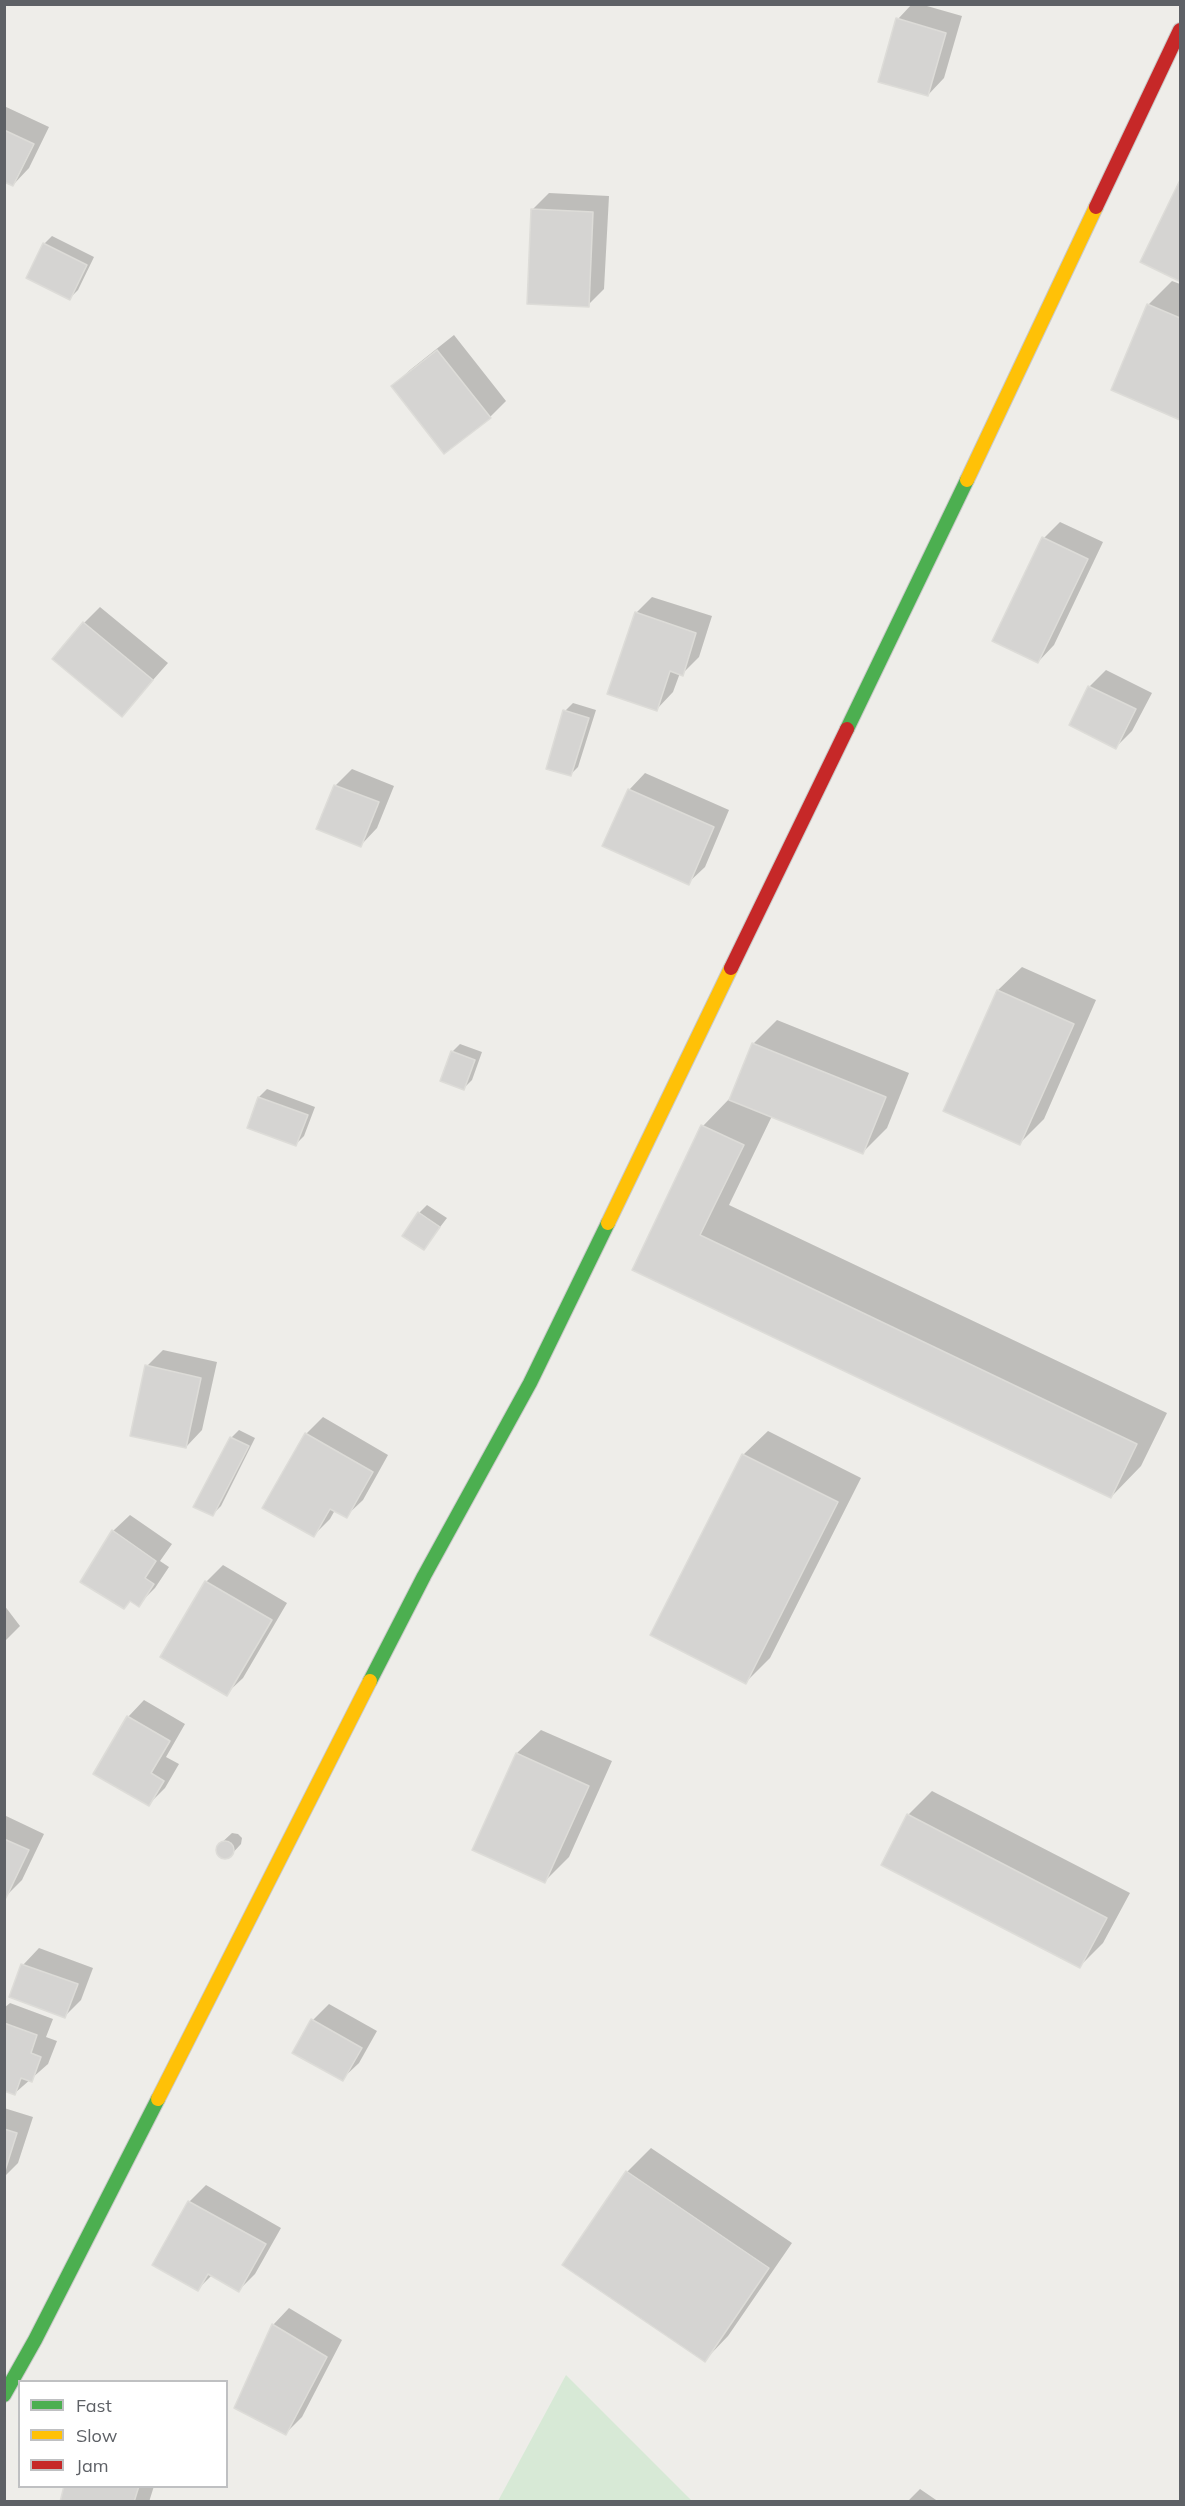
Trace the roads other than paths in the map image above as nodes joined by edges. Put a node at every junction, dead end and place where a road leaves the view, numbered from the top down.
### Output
1 (1180, 30) edge
2 (35, 2340) junction
3 (15, 2344) dead end
4 (4, 2395) edge

1 - 2 street
2 - 3 street
2 - 4 street

